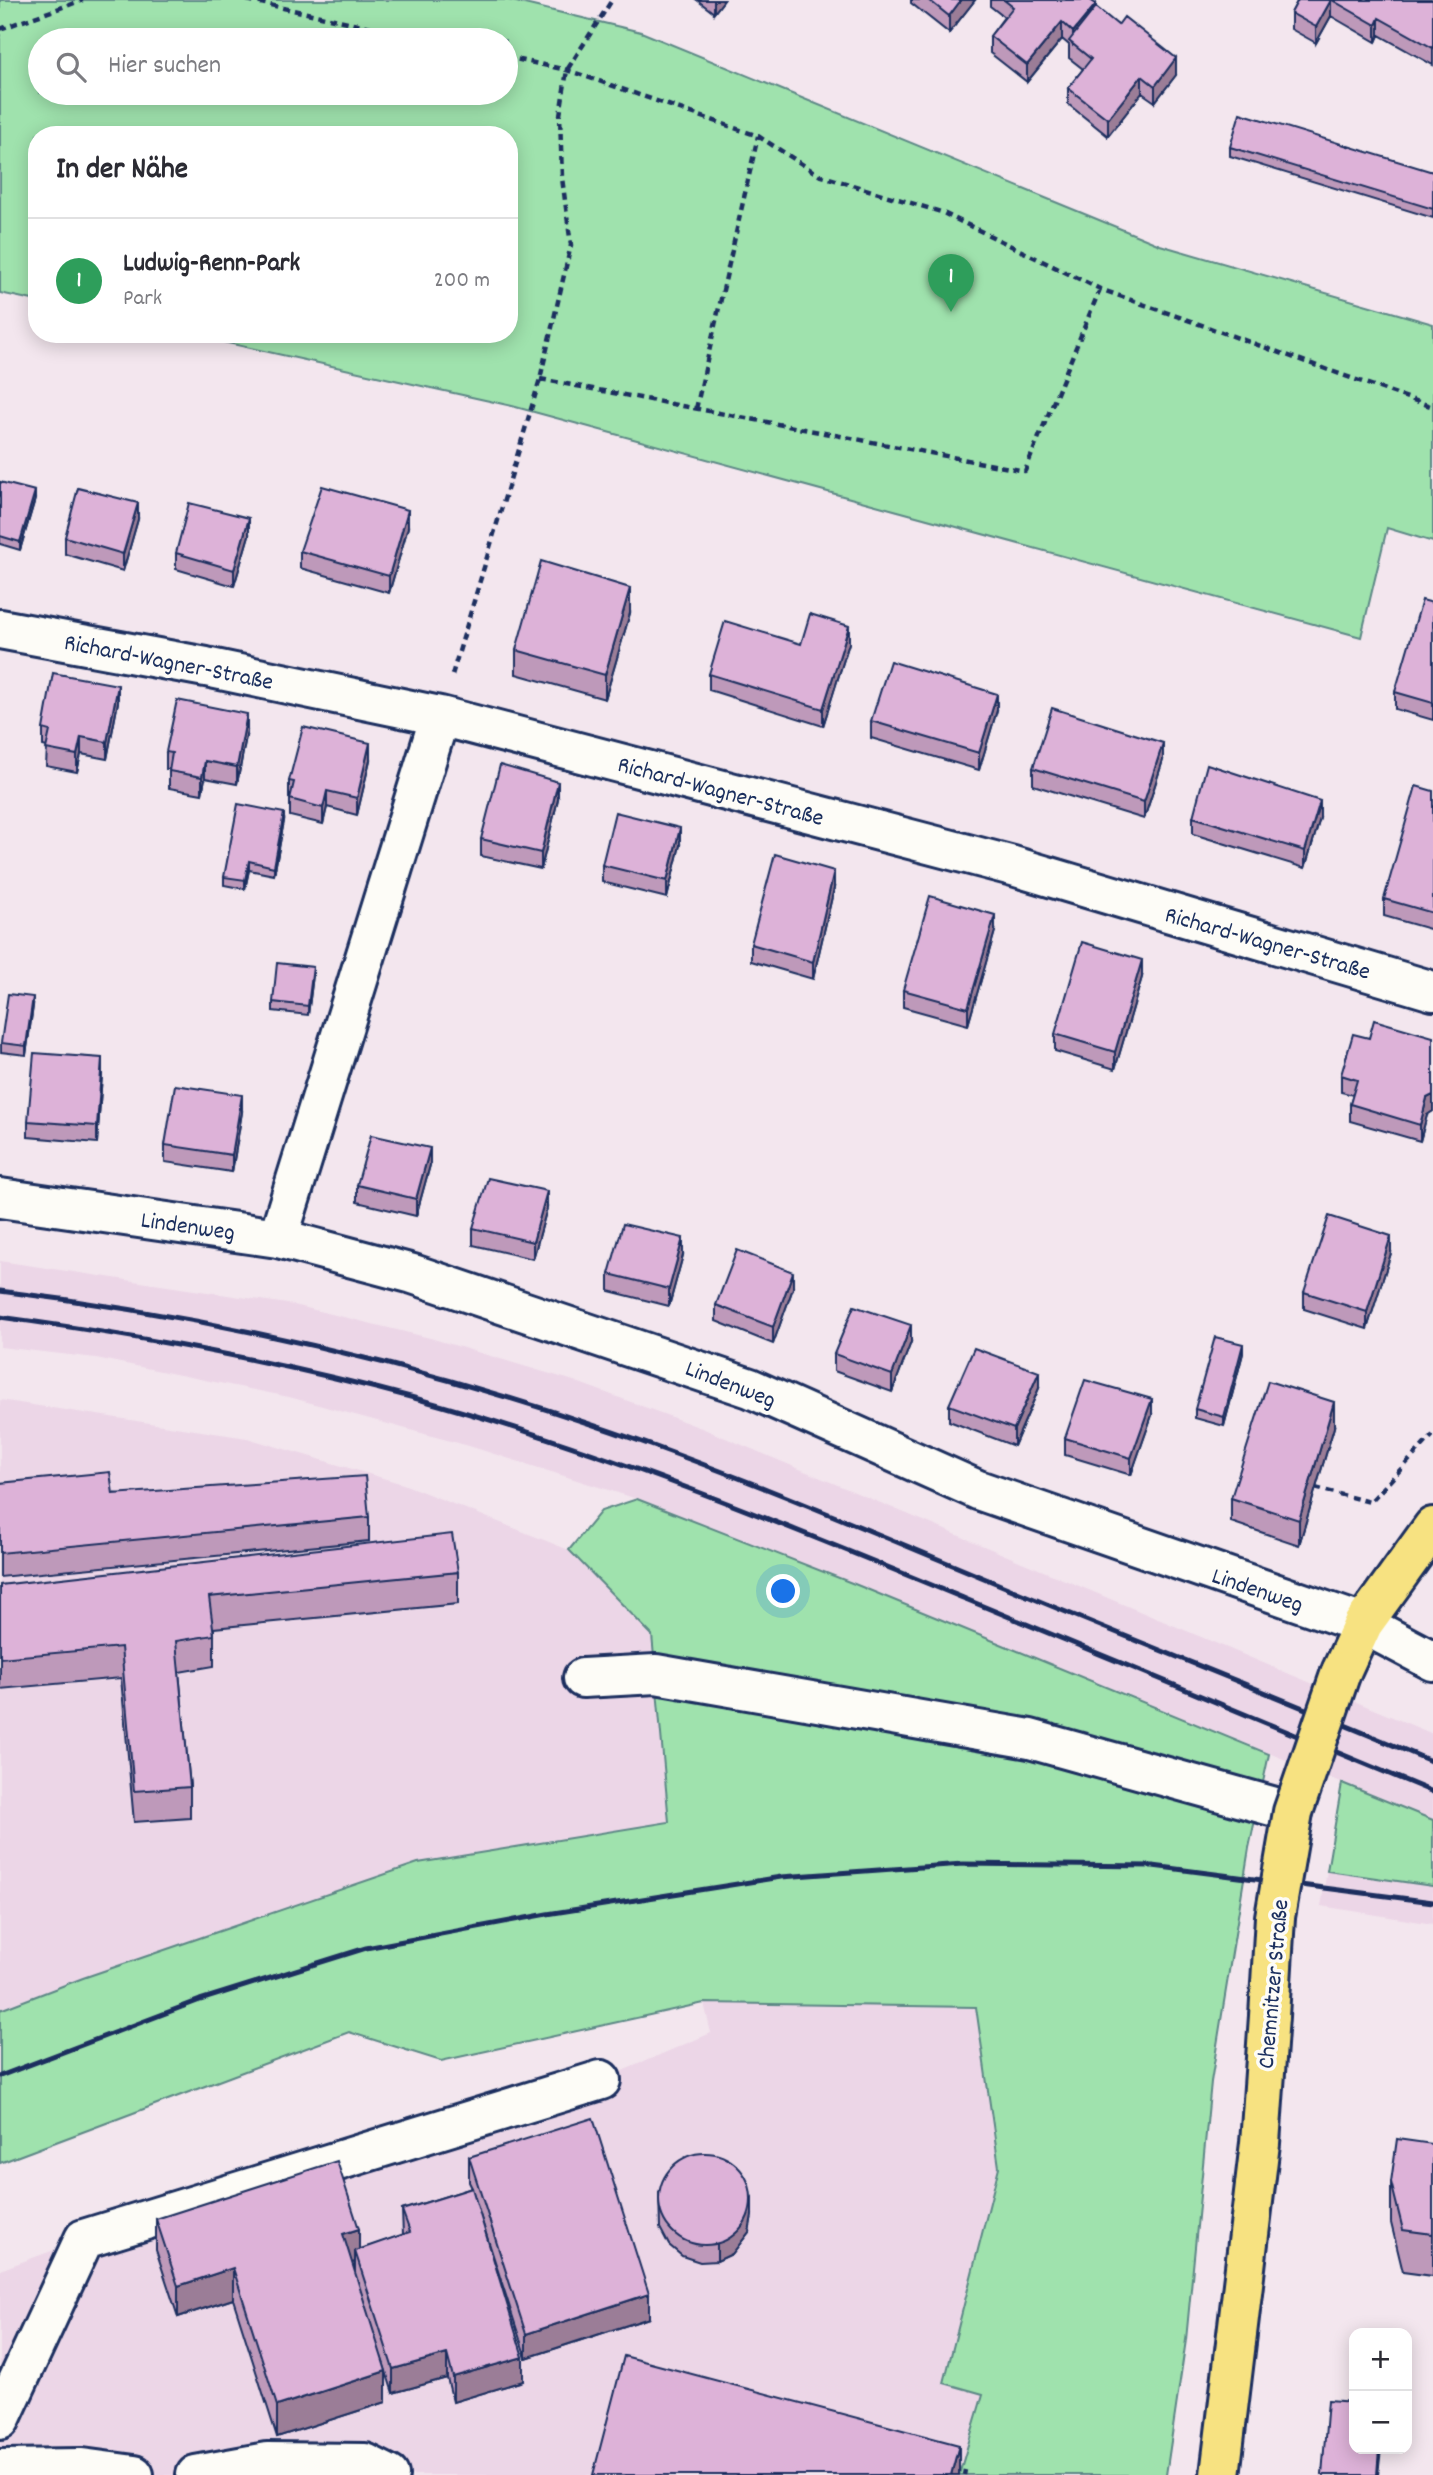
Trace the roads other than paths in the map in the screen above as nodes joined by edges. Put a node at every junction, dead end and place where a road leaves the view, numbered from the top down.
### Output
1 (0, 629) edge
2 (440, 716) junction
3 (1433, 991) edge
4 (0, 1198) edge
5 (278, 1238) junction
6 (1433, 1527) edge
7 (1363, 1624) junction
8 (1433, 1661) edge
9 (583, 1678) dead end
10 (1293, 1812) junction
11 (601, 2080) dead end
12 (0, 2420) edge
13 (0, 2469) edge
14 (134, 2475) edge
15 (196, 2475) edge
16 (390, 2475) edge
17 (1220, 2475) edge

1 - 2 street, Richard-Wagner-Straße
2 - 3 street, Richard-Wagner-Straße
2 - 5 street
4 - 5 street, Lindenweg
5 - 7 street, Lindenweg
6 - 7 main road, Chemnitzer Straße
7 - 8 street, Lindenweg
7 - 10 main road, Chemnitzer Straße, bridge
9 - 10 street
10 - 17 main road, Chemnitzer Straße, bridge
11 - 12 street
13 - 14 street
15 - 16 street

